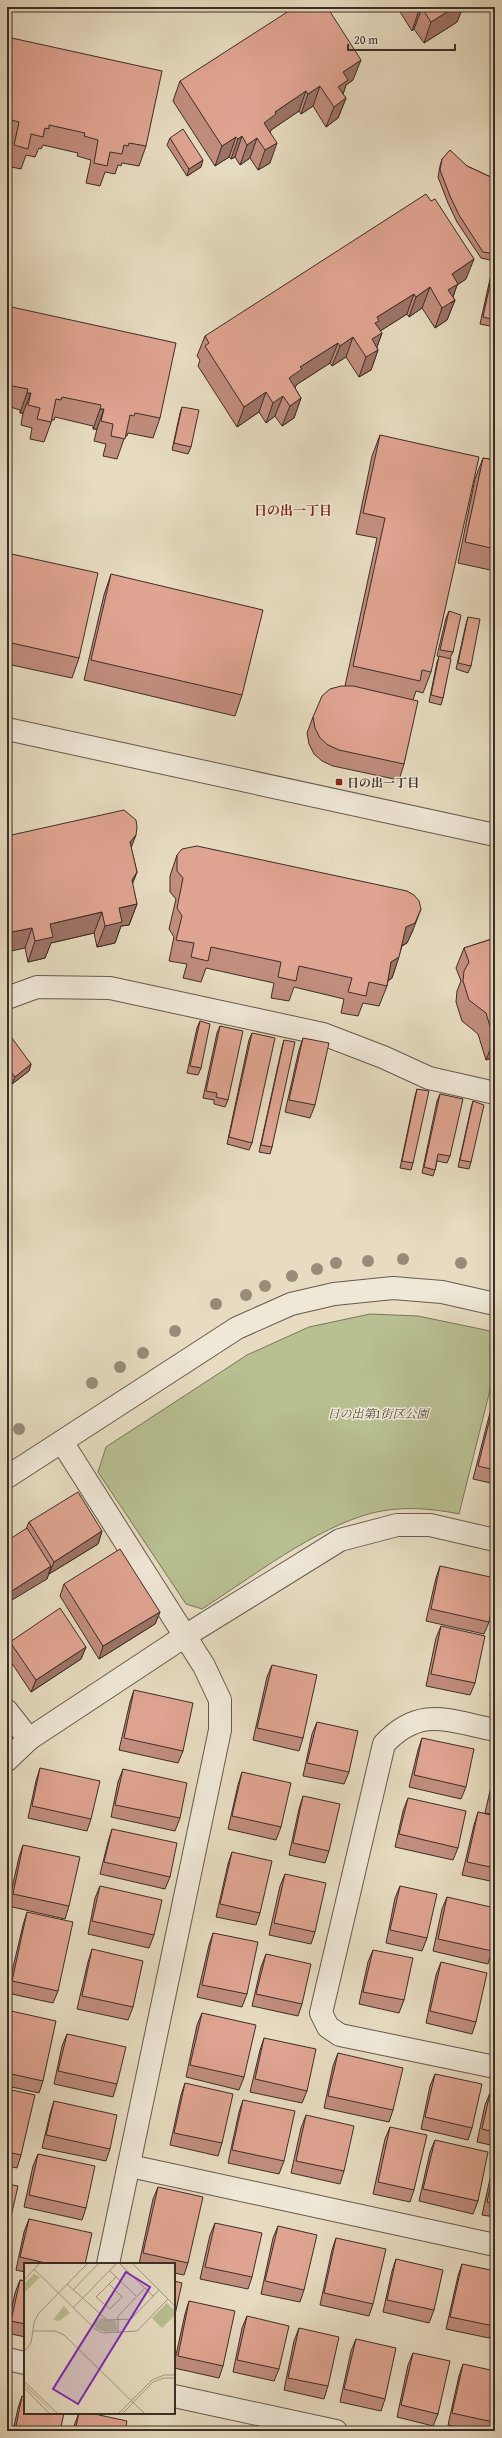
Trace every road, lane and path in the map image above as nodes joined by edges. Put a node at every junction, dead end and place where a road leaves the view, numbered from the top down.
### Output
1 (7, 730) edge
2 (495, 835) edge
3 (7, 998) edge
4 (495, 1093) edge
5 (495, 1304) edge
6 (62, 1442) junction
7 (7, 1477) edge
8 (495, 1540) edge
9 (185, 1636) junction
10 (7, 1711) edge
11 (495, 1730) edge
12 (29, 1739) junction
13 (7, 1760) edge
14 (495, 2067) edge
15 (130, 2166) junction
16 (495, 2245) edge
17 (108, 2263) edge
18 (7, 2359) edge
19 (24, 2363) edge
20 (175, 2396) edge
21 (336, 2431) edge

1 - 2 street
3 - 4 street
5 - 6 street
6 - 7 street
6 - 9 street
8 - 9 street
9 - 12 street
9 - 15 street
10 - 12 street
11 - 14 street
12 - 13 street
15 - 16 street
15 - 17 street
18 - 19 street
20 - 21 street

